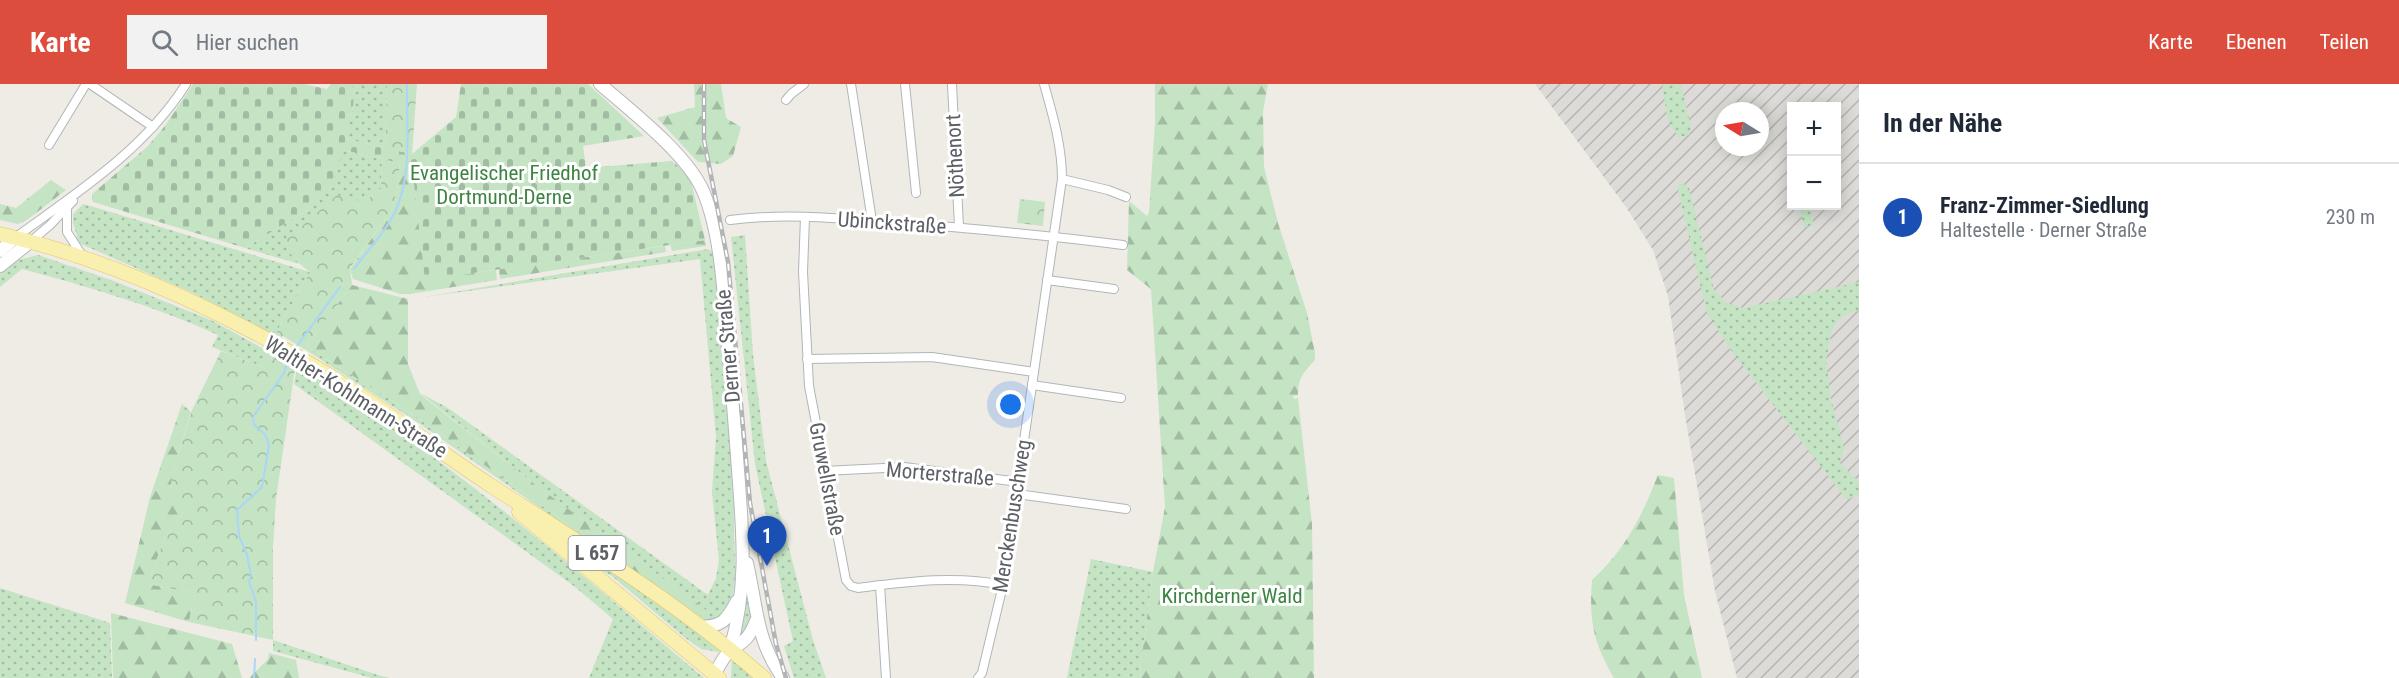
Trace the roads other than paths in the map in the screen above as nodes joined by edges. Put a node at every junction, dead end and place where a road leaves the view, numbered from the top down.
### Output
1 (88, 84) edge
2 (186, 84) edge
3 (600, 84) edge
4 (804, 84) edge
5 (851, 84) edge
6 (905, 84) edge
7 (952, 84) edge
8 (1044, 84) edge
9 (786, 100) dead end
10 (153, 127) junction
11 (49, 145) dead end
12 (1062, 179) junction
13 (86, 187) junction
14 (916, 193) dead end
15 (1126, 197) dead end
16 (67, 207) junction
17 (805, 217) junction
18 (730, 220) dead end
19 (872, 221) junction
20 (959, 227) junction
21 (0, 234) edge
22 (1053, 235) junction
23 (16, 237) junction
24 (30, 242) junction
25 (1123, 245) dead end
26 (0, 251) edge
27 (85, 260) junction
28 (0, 266) edge
29 (1047, 280) junction
30 (1114, 289) dead end
31 (807, 359) junction
32 (1034, 372) junction
33 (1032, 385) junction
34 (1120, 398) dead end
35 (824, 471) junction
36 (1019, 482) junction
37 (491, 486) junction
38 (1017, 494) junction
39 (1126, 509) dead end
40 (744, 551) junction
41 (880, 585) junction
42 (1003, 585) junction
43 (741, 594) junction
44 (756, 621) junction
45 (700, 627) junction
46 (730, 650) junction
47 (716, 676) edge
48 (764, 678) edge
49 (783, 678) edge
50 (886, 678) edge
51 (978, 678) edge

1 - 10 street
1 - 11 street
2 - 10 street
3 - 40 main road, Derner Straße / L 657
4 - 9 street
5 - 19 street
6 - 14 street
7 - 20 street, Nöthenort
8 - 12 street, Merckenbuschweg
10 - 13 street
12 - 15 street
12 - 22 street, Merckenbuschweg
13 - 16 street
13 - 23 street
16 - 24 street
16 - 27 street
17 - 18 street, Ubinckstraße
17 - 19 street, Ubinckstraße
17 - 31 street, Gruwellstraße
19 - 20 street, Ubinckstraße
20 - 22 street, Ubinckstraße
21 - 23 main road, Walther-Kohlmann-Straße
22 - 25 street
22 - 29 street, Merckenbuschweg
23 - 24 main road, Walther-Kohlmann-Straße / L 657
23 - 26 main road
24 - 27 main road, Walther-Kohlmann-Straße / L 657
24 - 28 main road
27 - 37 main road, Walther-Kohlmann-Straße / L 657
29 - 30 street
29 - 32 street, Merckenbuschweg
31 - 32 street
31 - 35 street, Gruwellstraße
32 - 33 street, Merckenbuschweg
33 - 34 street
33 - 36 street, Merckenbuschweg
35 - 36 street, Morterstraße
35 - 41 street, Gruwellstraße
36 - 38 street, Merckenbuschweg
37 - 45 main road, Walther-Kohlmann-Straße / L 657
37 - 47 main road, Walther-Kohlmann-Straße / L 657
38 - 39 street
38 - 42 street, Merckenbuschweg
40 - 43 main road, Derner Straße / L 657
40 - 44 main road, L 657
41 - 42 street, Gruwellstraße
41 - 50 street
42 - 51 street, Merckenbuschweg
43 - 45 main road, L 657
43 - 46 main road, Derner Straße / L 657
44 - 46 main road, L 657
44 - 49 main road, L 657
45 - 46 main road, Walther-Kohlmann-Straße / L 657
46 - 47 main road, L 657
46 - 48 main road, Walther-Kohlmann-Straße

